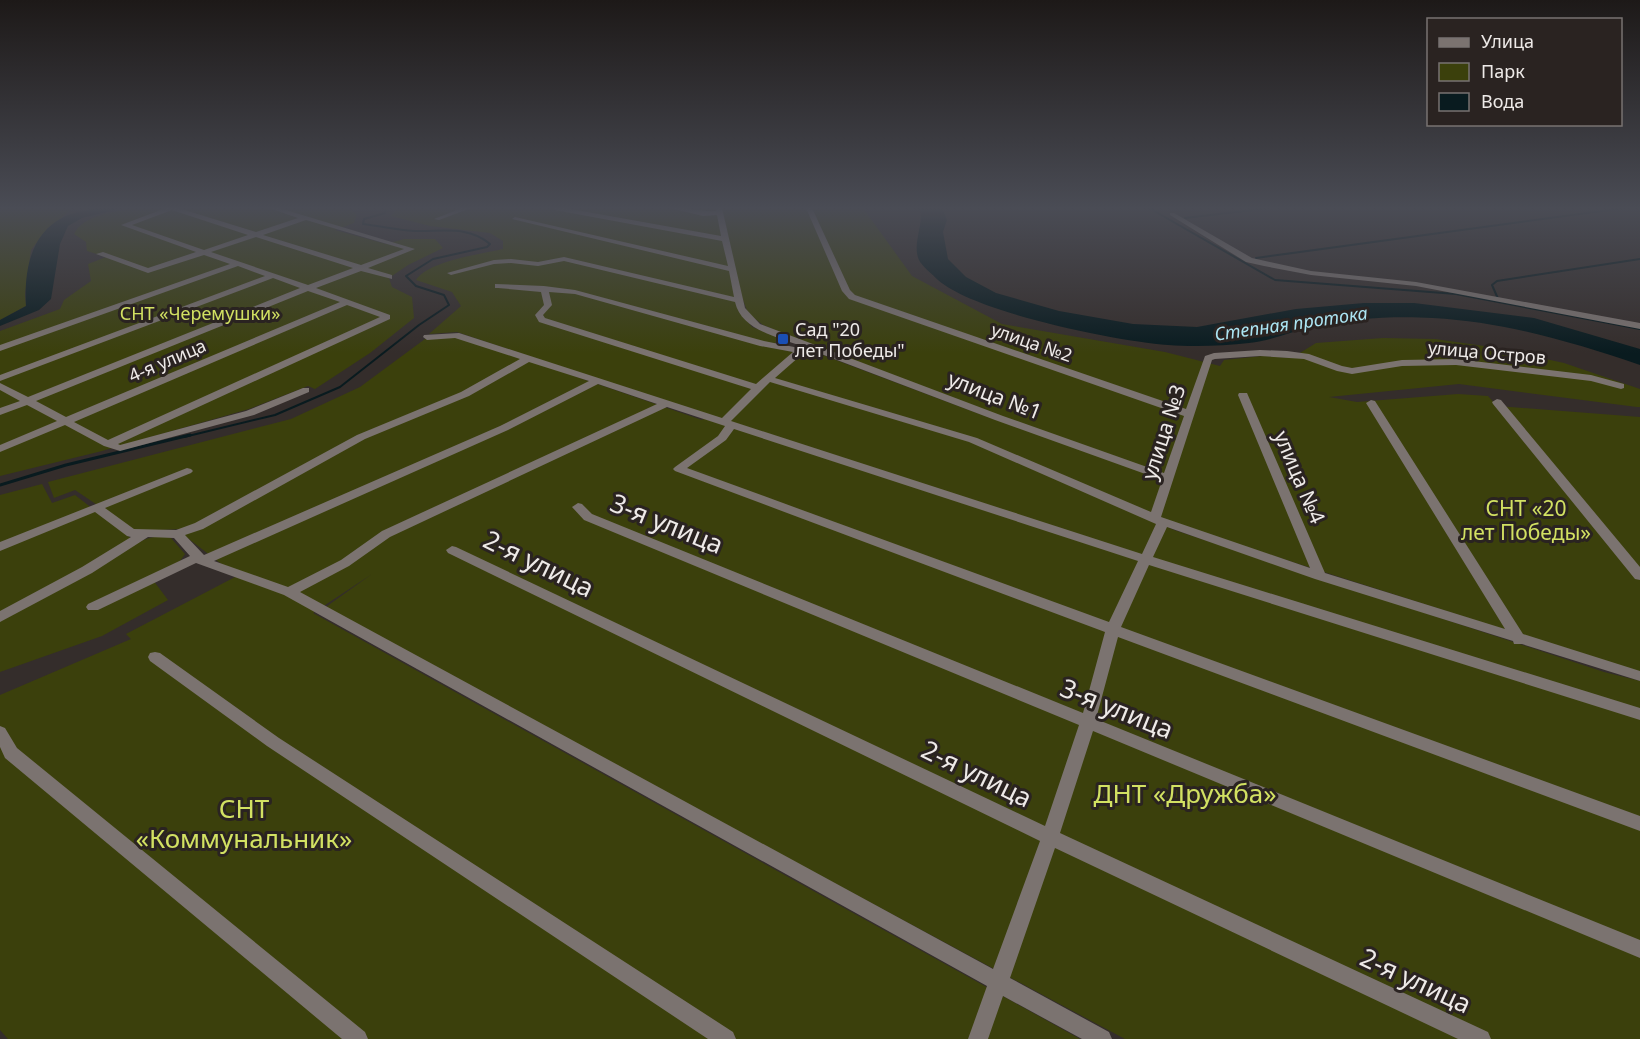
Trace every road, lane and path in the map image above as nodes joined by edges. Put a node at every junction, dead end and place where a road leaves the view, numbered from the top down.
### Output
1 (107, 256) edge
2 (191, 256) edge
3 (216, 256) edge
4 (326, 256) edge
5 (392, 256) edge
6 (678, 256) edge
7 (729, 256) edge
8 (831, 256) edge
9 (1243, 256) edge
10 (237, 264) junction
11 (362, 268) junction
12 (732, 269) junction
13 (451, 273) dead end
14 (272, 276) junction
15 (389, 277) dead end
16 (498, 286) dead end
17 (308, 288) junction
18 (544, 288) junction
19 (738, 300) junction
20 (348, 302) junction
21 (1640, 326) edge
22 (427, 337) dead end
23 (804, 347) junction
24 (0, 348) edge
25 (529, 358) junction
26 (1208, 358) joint
27 (0, 378) edge
28 (769, 379) junction
29 (597, 381) junction
30 (0, 386) edge
31 (1621, 386) dead end
32 (758, 387) junction
33 (306, 390) dead end
34 (1243, 394) dead end
35 (28, 401) junction
36 (1497, 402) dead end
37 (1371, 403) dead end
38 (664, 404) junction
39 (0, 412) edge
40 (1189, 414) junction
41 (66, 421) junction
42 (727, 423) junction
43 (108, 444) junction
44 (0, 449) edge
45 (187, 471) dead end
46 (1168, 479) junction
47 (578, 507) dead end
48 (97, 508) junction
49 (1159, 520) junction
50 (177, 534) junction
51 (143, 535) junction
52 (0, 547) edge
53 (453, 550) dead end
54 (200, 559) junction
55 (1145, 559) junction
56 (1320, 576) junction
57 (1640, 576) edge
58 (289, 592) junction
59 (93, 607) dead end
60 (0, 617) edge
61 (1113, 628) junction
62 (1519, 640) junction
63 (155, 657) dead end
64 (1640, 676) edge
65 (1640, 714) edge
66 (1088, 722) junction
67 (0, 732) edge
68 (1640, 824) edge
69 (1050, 837) junction
70 (1640, 949) edge
71 (998, 982) junction
72 (358, 1039) edge
73 (726, 1039) edge
74 (978, 1039) edge
75 (1102, 1039) edge
76 (1481, 1039) edge

1 - 2 street
3 - 10 street
4 - 11 street
5 - 11 street
6 - 12 street
7 - 12 street
8 - 40 street, улица №2
9 - 21 street
10 - 14 street
10 - 24 street
11 - 15 street
11 - 17 street
12 - 19 street
13 - 19 street
14 - 17 street
14 - 27 street
16 - 18 street
17 - 20 street
17 - 35 street
18 - 23 street
18 - 32 street
19 - 23 street
20 - 41 street, 4-я улица
20 - 43 street
22 - 25 street
23 - 28 street
23 - 46 street, улица №1
25 - 29 street
25 - 50 street
26 - 31 street, улица Остров
26 - 40 street, улица №3
28 - 32 street
28 - 49 street
29 - 38 street
29 - 54 street
30 - 35 street
32 - 42 street
33 - 43 street
34 - 56 street, улица №4
35 - 39 street
35 - 41 street
36 - 57 street
37 - 62 street
38 - 42 street
38 - 58 street
40 - 46 street, улица №3
41 - 43 street
41 - 44 street, 4-я улица
42 - 55 street
42 - 61 street
45 - 48 street
46 - 49 street, улица №3
47 - 66 street, 3-я улица
48 - 51 street
48 - 52 street
49 - 55 street, улица №3
49 - 56 street
50 - 51 street
50 - 54 street
51 - 60 street
53 - 69 street, 2-я улица
54 - 58 street
54 - 59 street
55 - 61 street, улица №3
55 - 65 street
56 - 62 street
58 - 71 street
61 - 66 street, улица №3
61 - 68 street
62 - 64 street
63 - 73 street
66 - 69 street, улица №3
66 - 70 street, 3-я улица
67 - 72 street
69 - 71 street, улица №3
69 - 76 street, 2-я улица
71 - 74 street, улица №3
71 - 75 street

